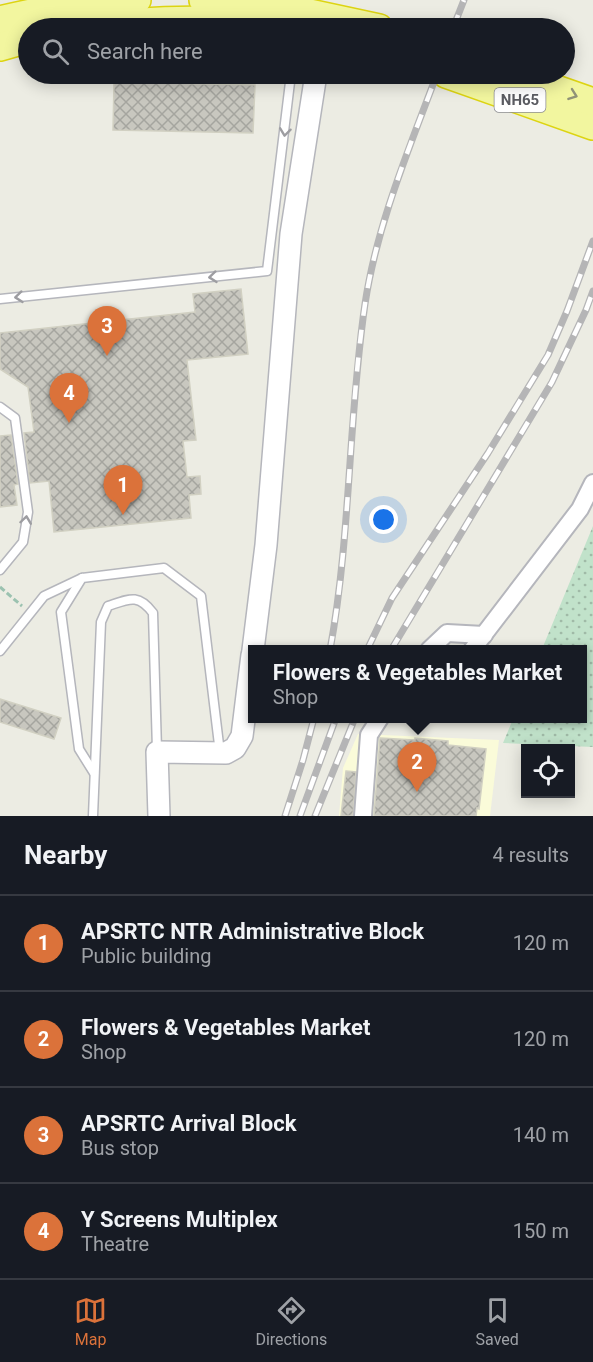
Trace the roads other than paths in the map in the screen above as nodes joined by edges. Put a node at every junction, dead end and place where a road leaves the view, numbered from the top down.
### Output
1 (137, 0) edge
2 (203, 0) edge
3 (273, 18) edge
4 (0, 20) edge
5 (18, 42) edge
6 (0, 47) edge
7 (290, 84) edge
8 (314, 84) edge
9 (474, 84) edge
10 (542, 84) edge
11 (593, 102) edge
12 (593, 126) edge
13 (0, 299) edge
14 (0, 407) edge
15 (593, 483) edge
16 (0, 570) edge
17 (82, 578) junction
18 (484, 635) junction
19 (254, 645) edge
20 (434, 645) edge
21 (476, 645) edge
22 (0, 651) edge
23 (248, 687) edge
24 (377, 723) edge
25 (157, 752) junction
26 (220, 753) junction
27 (94, 773) junction
28 (93, 816) edge
29 (159, 816) edge
30 (363, 816) edge

1 - 4 highway
2 - 3 highway
5 - 6 highway
7 -> 13 lane
8 - 19 street
9 - 12 highway, NH65
10 -> 11 highway, NH65
16 -> 14 lane
15 - 18 street
17 - 22 lane
17 - 26 lane
17 - 27 lane
18 - 20 street
18 - 21 street
23 - 26 street
24 - 30 street
25 - 26 street
25 - 27 lane
25 - 29 street
27 - 28 lane

